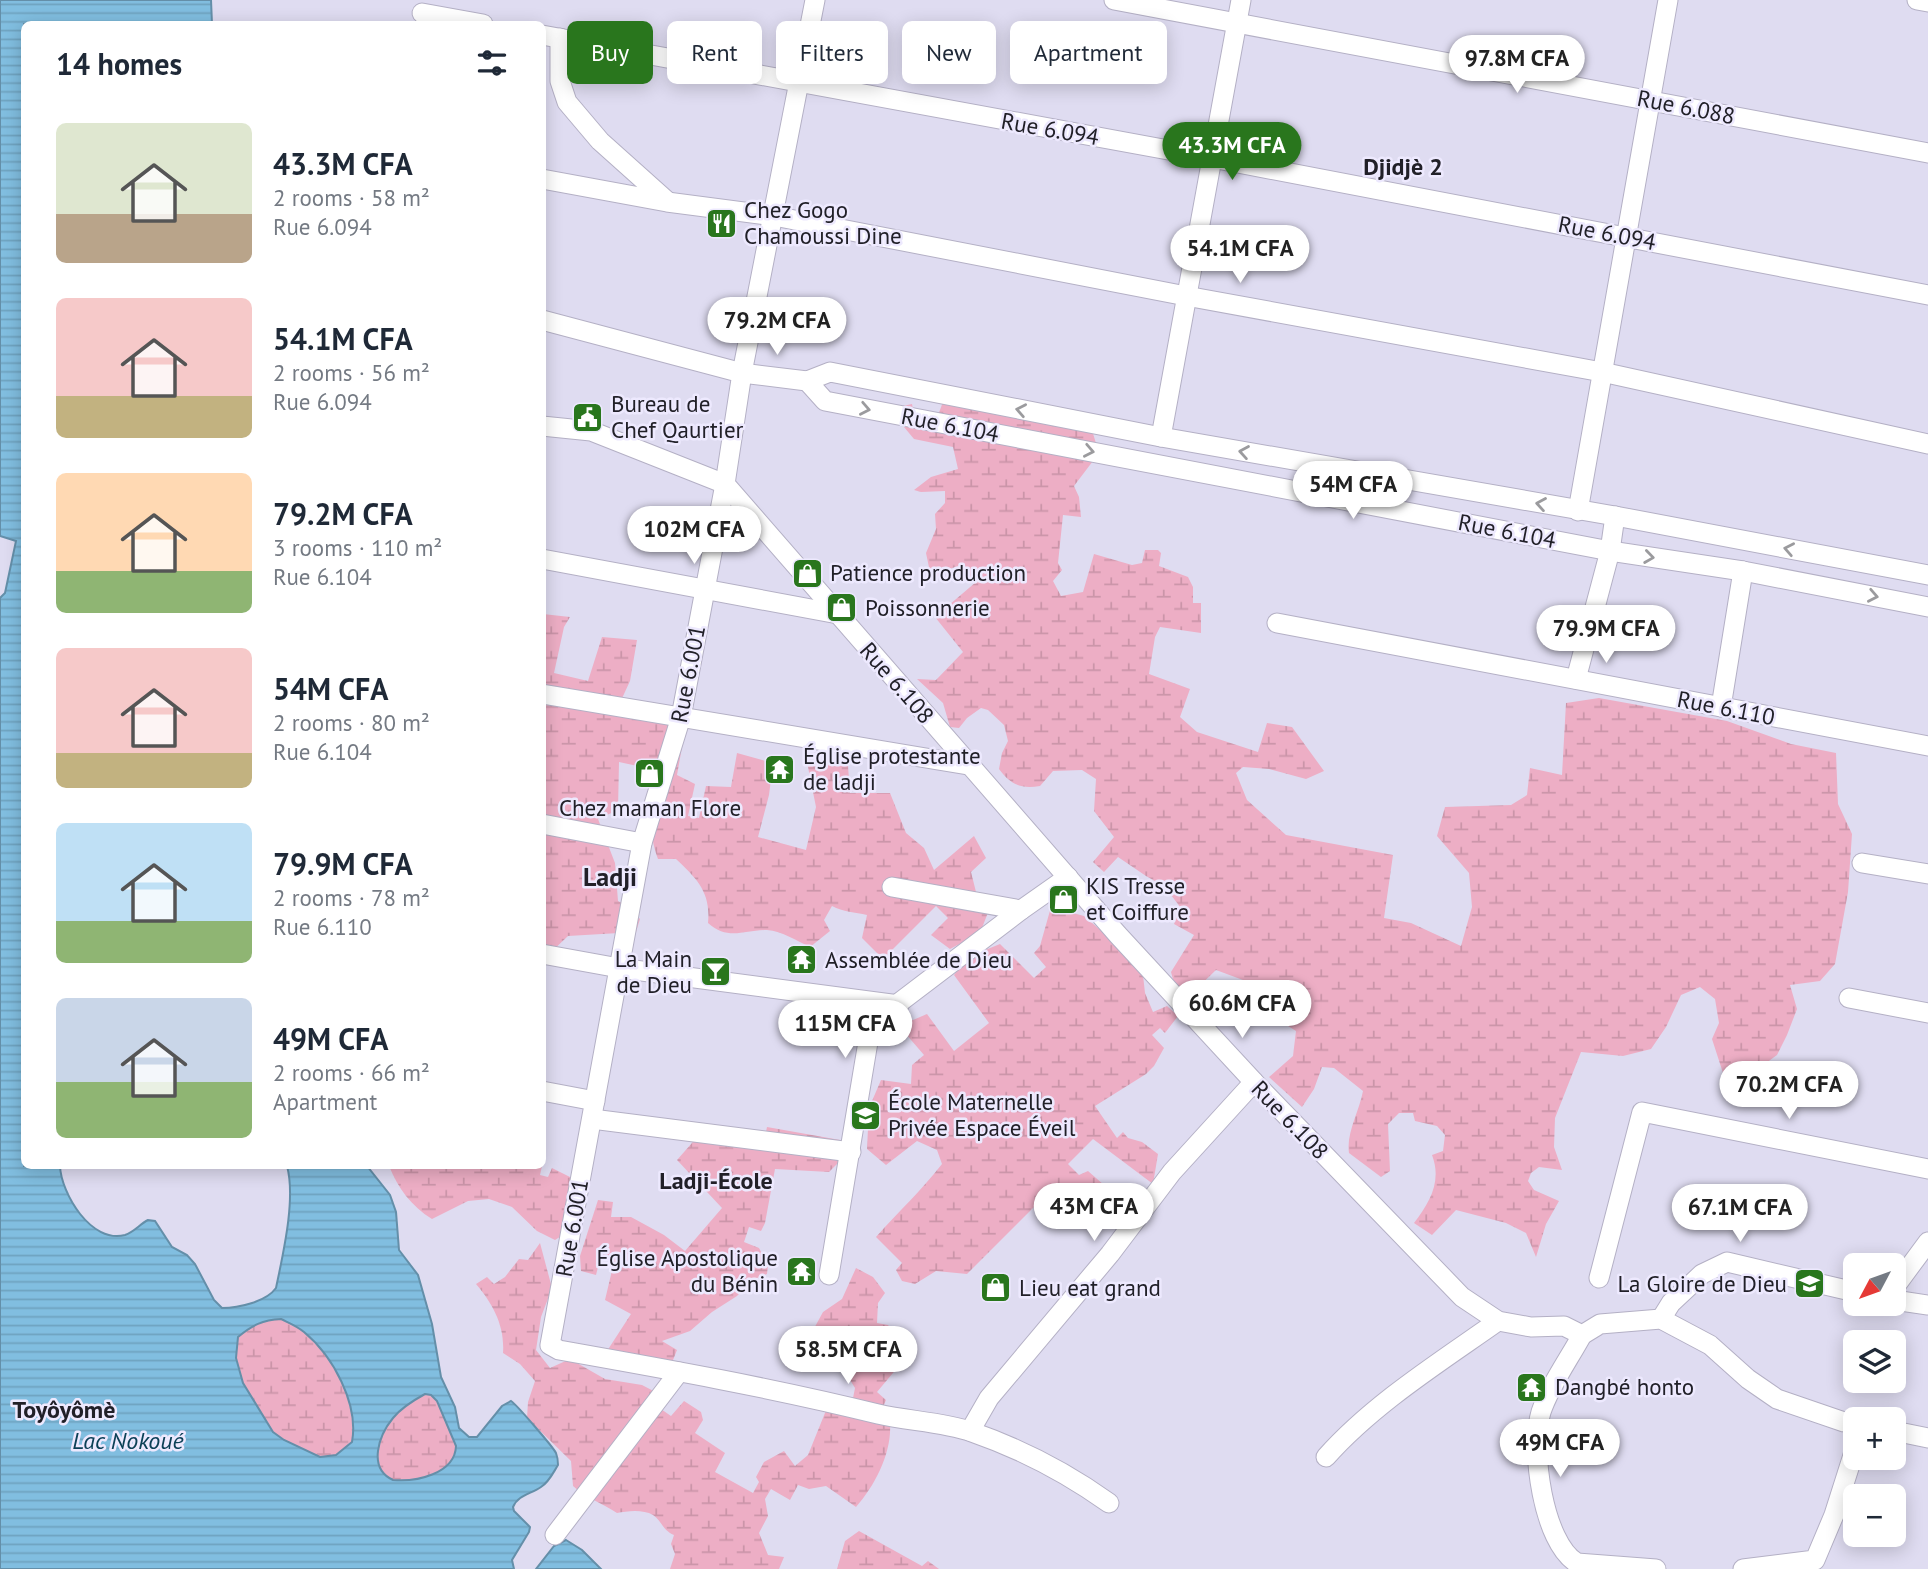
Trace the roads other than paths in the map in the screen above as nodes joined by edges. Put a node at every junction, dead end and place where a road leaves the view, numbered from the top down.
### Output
1 (815, 0) edge
2 (1114, 0) edge
3 (1241, 0) edge
4 (1668, 0) edge
5 (1917, 0) edge
6 (1928, 2) edge
7 (422, 13) dead end
8 (466, 21) edge
9 (811, 21) edge
10 (1237, 23) junction
11 (551, 37) edge
12 (776, 80) edge
13 (799, 84) joint
14 (1650, 100) junction
15 (1928, 153) edge
16 (1212, 158) junction
17 (546, 180) edge
18 (667, 202) junction
19 (774, 216) junction
20 (1626, 237) junction
21 (1928, 295) edge
22 (1186, 296) junction
23 (546, 321) edge
24 (1602, 372) junction
25 (742, 373) junction
26 (807, 381) junction
27 (546, 426) edge
28 (1161, 437) junction
29 (1928, 443) edge
30 (725, 484) junction
31 (1578, 511) junction
32 (1615, 516) junction
33 (1610, 551) junction
34 (546, 560) edge
35 (1743, 571) junction
36 (1928, 575) edge
37 (705, 589) junction
38 (1928, 607) edge
39 (838, 614) junction
40 (1277, 623) dead end
41 (1576, 679) junction
42 (546, 695) edge
43 (1721, 707) junction
44 (681, 717) junction
45 (1928, 746) edge
46 (968, 765) junction
47 (546, 825) edge
48 (642, 842) junction
49 (1862, 863) dead end
50 (1928, 874) edge
51 (1068, 877) junction
52 (892, 887) dead end
53 (1021, 910) junction
54 (546, 955) edge
55 (619, 968) junction
56 (1849, 998) dead end
57 (899, 1005) junction
58 (1928, 1013) edge
59 (1254, 1082) junction
60 (546, 1092) edge
61 (593, 1110) junction
62 (852, 1152) junction
63 (1928, 1169) edge
64 (1928, 1242) edge
65 (1906, 1272) edge
66 (829, 1275) dead end
67 (1599, 1278) dead end
68 (1843, 1289) edge
69 (1906, 1302) edge
70 (1928, 1305) edge
71 (1661, 1319) junction
72 (1497, 1321) junction
73 (1583, 1335) junction
74 (679, 1372) junction
75 (1843, 1421) edge
76 (970, 1431) junction
77 (1906, 1433) edge
78 (1928, 1438) edge
79 (1326, 1457) dead end
80 (1848, 1470) edge
81 (1109, 1503) dead end
82 (555, 1535) dead end
83 (1645, 1569) edge
84 (1656, 1569) edge
85 (1743, 1569) edge

1 - 9 street, Rue 6.001
2 - 10 street, Rue 6.088
3 - 10 street
4 - 14 street
5 - 6 street
7 - 8 street
10 - 14 street, Rue 6.088
10 - 16 street
11 - 12 street, Rue 6.094
11 - 18 street
13 - 16 street, Rue 6.094
13 - 19 street, Rue 6.001
14 - 15 street, Rue 6.088
14 - 20 street
16 - 20 street, Rue 6.094
16 - 22 street
17 - 18 street
18 - 19 street
19 - 22 street
19 - 25 street, Rue 6.001
20 - 21 street, Rue 6.094
20 - 24 street
22 - 24 street
22 - 28 street
23 - 25 street, Rue 6.104
24 - 29 street
24 - 31 street
25 - 26 street, Rue 6.104
25 - 30 street, Rue 6.001
28 -> 26 street, Rue 6.104
26 -> 33 street, Rue 6.104
27 - 30 street
31 -> 28 street, Rue 6.104
30 - 37 street, Rue 6.001
30 - 39 street, Rue 6.108
31 - 32 street, Rue 6.104
32 - 33 street
36 -> 32 street, Rue 6.104
33 -> 35 street, Rue 6.104
33 - 41 street
34 - 37 street
35 -> 38 street, Rue 6.104
35 - 43 street
37 - 39 street
37 - 44 street, Rue 6.001
39 - 46 street, Rue 6.108
40 - 41 street, Rue 6.110
41 - 43 street, Rue 6.110
42 - 44 street
43 - 45 street, Rue 6.110
44 - 46 street
44 - 48 street, Rue 6.001
46 - 51 street, Rue 6.108
47 - 48 street
48 - 55 street, Rue 6.001
49 - 50 street
51 - 53 street
51 - 59 street, Rue 6.108
52 - 53 street
53 - 57 street
54 - 55 street
55 - 57 street
55 - 61 street, Rue 6.001
56 - 58 street
57 - 62 street
59 - 72 street, Rue 6.108
59 - 76 street
60 - 61 street
61 - 62 street
61 - 74 street, Rue 6.001
62 - 66 street
63 - 67 street
64 - 65 street
68 - 71 street
69 - 70 street
71 - 73 street
71 - 75 street
72 - 73 street, Rue 6.108
72 - 79 street
73 - 83 street
74 - 76 street
74 - 82 street
76 - 81 street
77 - 78 street
80 - 85 street
83 - 84 street

